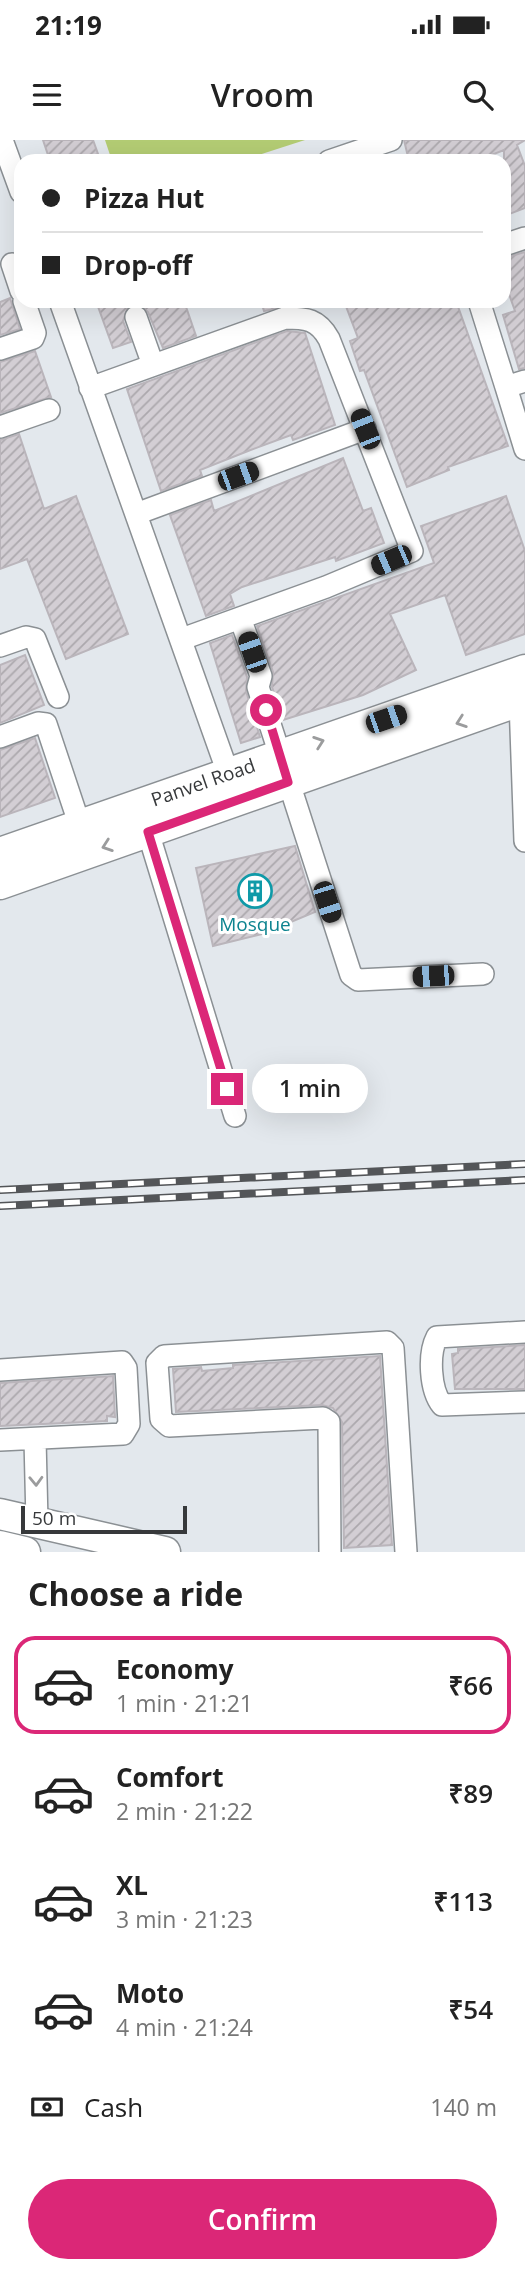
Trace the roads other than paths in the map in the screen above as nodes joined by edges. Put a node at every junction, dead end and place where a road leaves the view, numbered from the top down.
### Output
1 (2, 140) edge
2 (391, 140) edge
3 (353, 154) edge
4 (14, 173) edge
5 (26, 308) edge
6 (62, 308) edge
7 (482, 308) edge
8 (136, 317) dead end
9 (0, 349) edge
10 (153, 365) junction
11 (515, 384) edge
12 (90, 388) junction
13 (49, 410) dead end
14 (0, 427) edge
15 (365, 429) junction
16 (525, 449) edge
17 (136, 514) junction
18 (240, 618) junction
19 (182, 639) junction
20 (0, 646) edge
21 (525, 670) edge
22 (58, 697) dead end
23 (523, 700) edge
24 (0, 737) edge
25 (285, 769) junction
26 (233, 787) junction
27 (80, 825) junction
28 (148, 832) junction
29 (525, 841) edge
30 (0, 853) edge
31 (0, 884) edge
32 (483, 974) dead end
33 (235, 1116) dead end
34 (525, 1332) edge
35 (0, 1370) edge
36 (525, 1402) edge
37 (35, 1439) junction
38 (0, 1440) edge
39 (0, 1514) edge
40 (37, 1522) junction
41 (0, 1546) edge
42 (26, 1552) edge
43 (165, 1552) edge
44 (330, 1552) edge
45 (406, 1552) edge

1 - 4 street
2 - 3 street
5 - 9 street
6 - 12 street
7 - 11 street
8 - 10 street
10 - 12 street
10 - 15 street
11 - 16 street
12 - 17 street
13 - 14 street
15 - 17 street
15 - 18 street
17 - 19 street
18 - 19 street
18 - 25 street
19 - 26 street
20 - 22 street
25 -> 21 street, Panvel Road
23 -> 25 street, Panvel Road
23 - 29 street
24 - 27 street
25 - 26 street, Panvel Road
25 - 32 street
26 - 27 street, Panvel Road
26 - 28 street, Panvel Road
27 - 30 street, Panvel Road
28 -> 31 street, Panvel Road
28 - 33 street
34 - 36 street
35 - 37 street
37 - 38 street
37 -> 40 street
39 - 40 street
40 - 43 street
41 - 42 street
44 - 45 street

